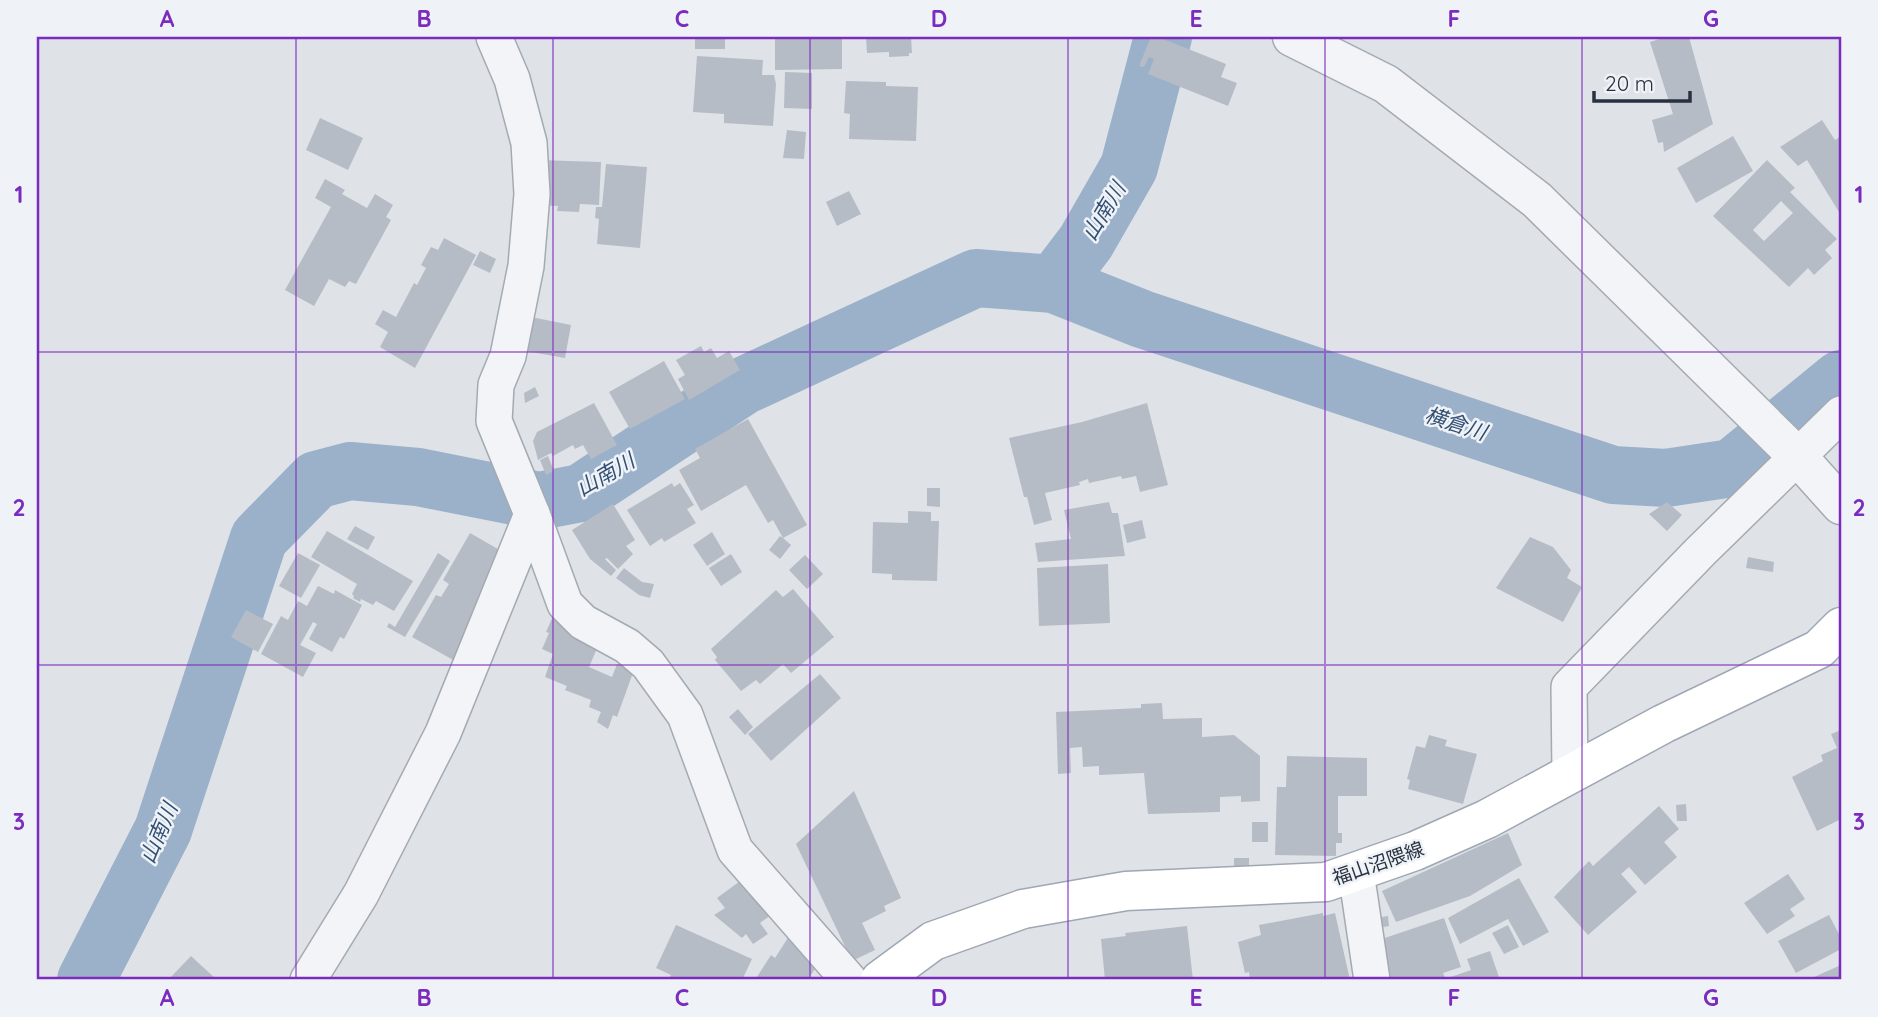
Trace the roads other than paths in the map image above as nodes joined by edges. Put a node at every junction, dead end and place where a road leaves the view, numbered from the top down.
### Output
1 (494, 37) edge
2 (1292, 37) edge
3 (1841, 414) edge
4 (1797, 457) junction
5 (1841, 505) edge
6 (532, 514) junction
7 (1841, 627) edge
8 (1570, 773) junction
9 (1356, 872) junction
10 (308, 980) edge
11 (849, 980) edge
12 (880, 980) edge
13 (1372, 980) edge

1 - 6 street
2 - 4 street
3 - 4 street
4 - 5 street
4 - 8 street
6 - 10 street
6 - 11 street
7 - 8 main road, 福山沼隈線
8 - 9 main road, 福山沼隈線
9 - 12 main road, 福山沼隈線
9 - 13 street

